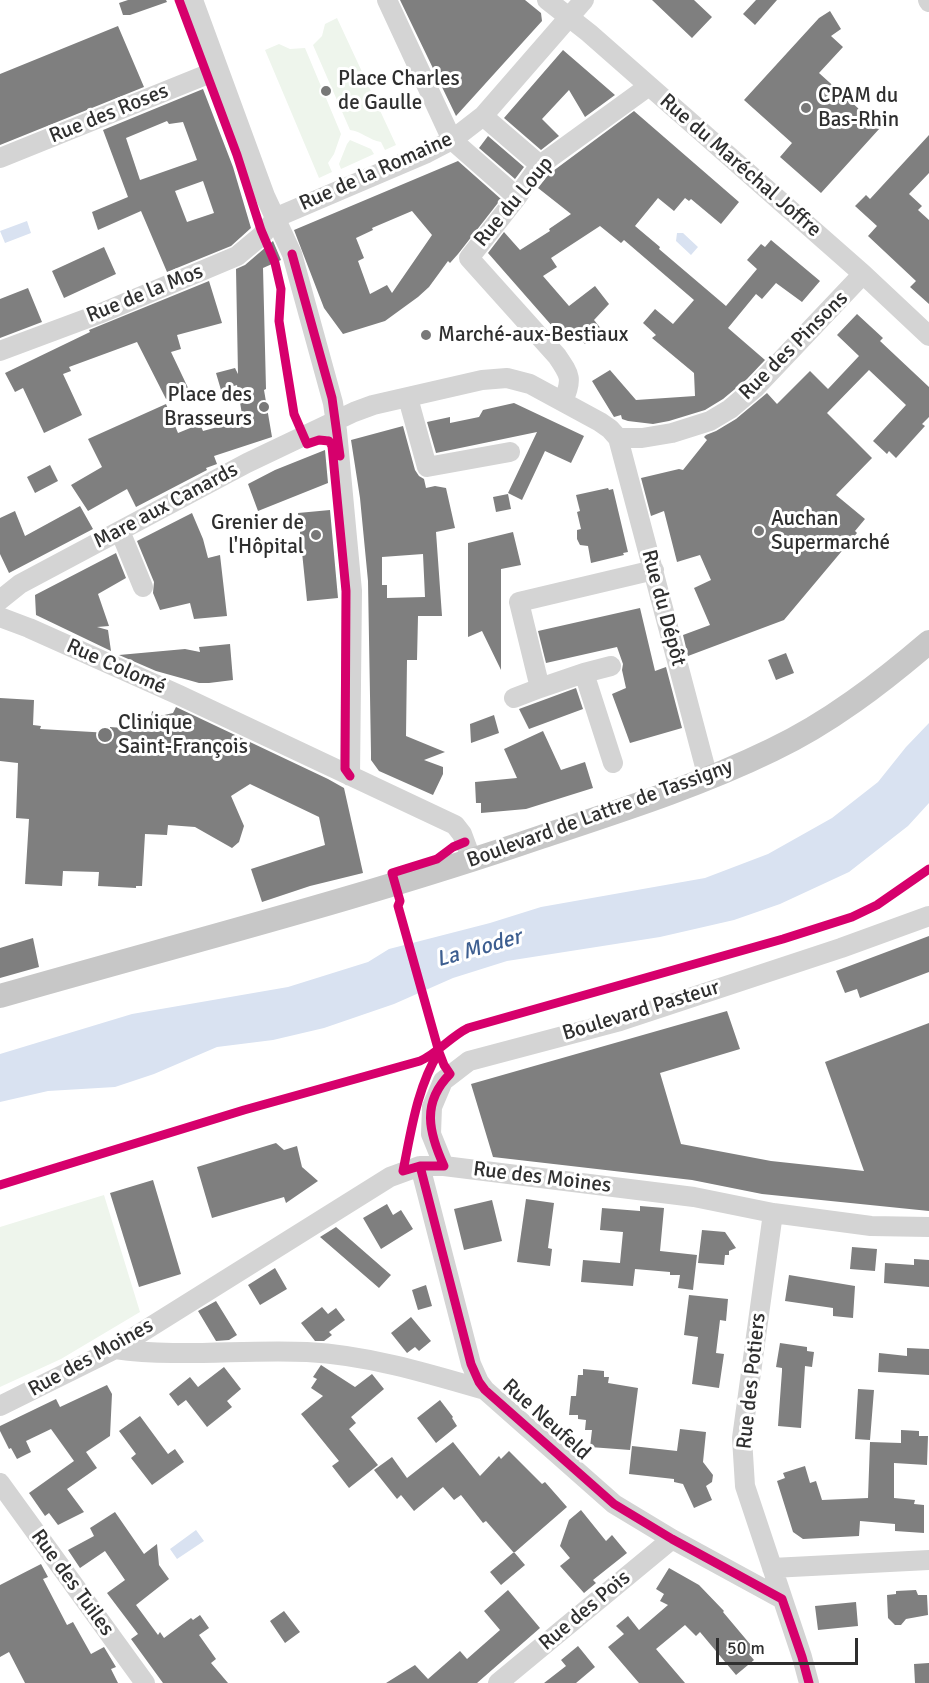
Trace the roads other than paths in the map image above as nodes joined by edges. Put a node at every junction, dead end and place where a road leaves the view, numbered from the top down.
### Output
1 (193, 0) edge
2 (387, 0) edge
3 (546, 0) edge
4 (584, 0) edge
5 (569, 18) junction
6 (218, 70) junction
7 (649, 86) junction
8 (483, 116) junction
9 (452, 140) junction
10 (0, 158) edge
11 (540, 165) junction
12 (517, 197) junction
13 (277, 217) junction
14 (863, 274) junction
15 (929, 336) edge
16 (0, 351) edge
17 (408, 398) junction
18 (563, 401) junction
19 (336, 420) junction
20 (618, 438) junction
21 (510, 452) dead end
22 (120, 531) junction
23 (654, 570) junction
24 (143, 587) dead end
25 (0, 600) edge
26 (0, 617) edge
27 (929, 642) edge
28 (611, 666) dead end
29 (584, 673) junction
30 (540, 688) junction
31 (514, 698) dead end
32 (613, 762) dead end
33 (350, 777) junction
34 (708, 778) junction
35 (472, 861) junction
36 (929, 916) edge
37 (0, 996) edge
38 (420, 1166) junction
39 (444, 1166) junction
40 (773, 1213) junction
41 (929, 1227) edge
42 (115, 1349) junction
43 (485, 1390) junction
44 (0, 1406) edge
45 (0, 1483) edge
46 (672, 1539) junction
47 (929, 1560) edge
48 (772, 1568) junction
49 (782, 1599) junction
50 (145, 1683) edge
51 (498, 1683) edge
52 (809, 1683) edge

1 - 6 street
2 - 9 street
3 - 5 street, Rue du Maréchal Joffre
4 - 5 street, Rue de la Romaine
5 - 7 street, Rue du Maréchal Joffre
5 - 8 street, Rue de la Romaine
6 - 10 street, Rue des Roses
6 - 13 street
7 - 11 street, Rue du Loup
7 - 14 street, Rue du Maréchal Joffre
8 - 9 street, Rue de la Romaine
8 - 11 street
9 - 12 street
9 - 13 street, Rue de la Romaine
11 - 12 street, Rue du Loup
12 - 18 street, Rue du Loup
13 - 16 street, Rue de la Mos
13 - 19 street
14 - 15 street, Rue du Maréchal Joffre
14 - 20 street, Rue des Pinsons
17 - 18 street, Mare aux Canards
17 - 19 street, Mare aux Canards
17 - 21 street
18 - 20 street, Mare aux Canards
19 - 22 street, Mare aux Canards
19 - 33 street
20 - 23 street, Rue du Dépôt
22 - 24 street
22 - 25 street, Mare aux Canards
23 - 30 street
23 - 34 street, Rue du Dépôt
26 - 33 street, Rue Colomé
27 - 34 main road, Boulevard de Lattre de Tassigny
28 - 29 street
29 - 30 street
29 - 32 street
30 - 31 street
33 - 35 street, Rue Colomé
34 - 35 main road, Boulevard de Lattre de Tassigny
35 - 37 main road, Boulevard de Lattre de Tassigny
36 - 39 street, Boulevard Pasteur
38 - 39 street, Rue des Moines
38 - 42 street, Rue des Moines
38 - 43 street, Rue Neufeld
39 - 40 street, Rue des Moines
40 - 41 street, Rue des Moines
40 - 48 street, Rue des Potiers
42 - 43 street, Rue Neufeld
42 - 44 street, Rue des Moines
43 - 46 street, Rue Neufeld
45 - 50 street, Rue des Tuiles
46 - 49 street, Rue Neufeld
46 - 51 street, Rue des Pois
47 - 48 street
48 - 49 street, Rue des Potiers
49 - 52 street, Rue des Potiers

